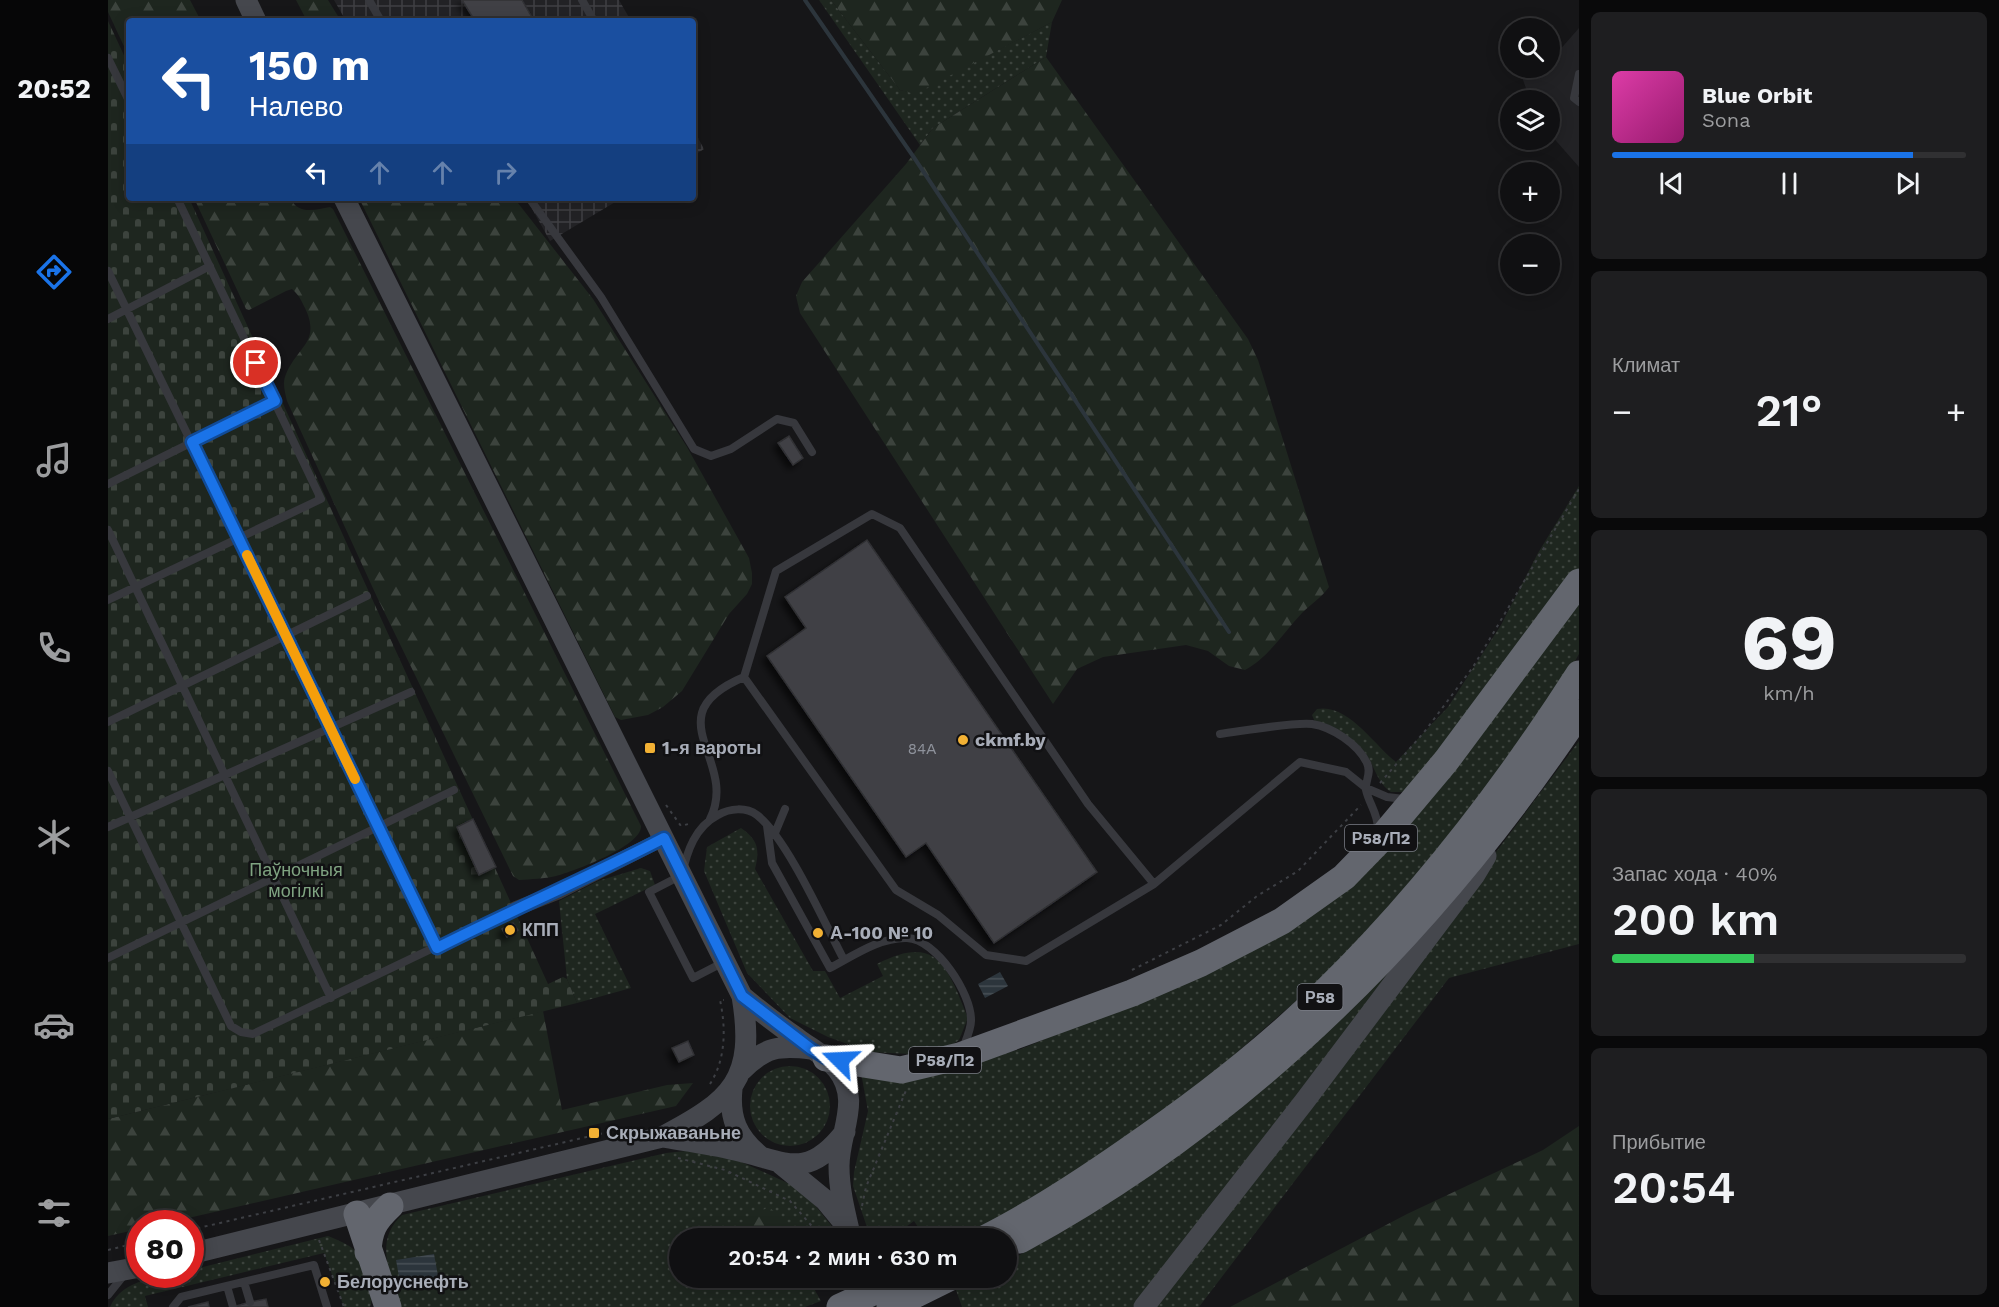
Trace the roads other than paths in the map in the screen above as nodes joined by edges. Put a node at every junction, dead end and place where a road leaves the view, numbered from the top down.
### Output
1 (369, 0) edge
2 (582, 0) edge
3 (379, 18) edge
4 (592, 18) edge
5 (108, 58) edge
6 (1579, 74) edge
7 (126, 95) edge
8 (1579, 102) edge
9 (178, 201) edge
10 (346, 201) edge
11 (531, 201) edge
12 (210, 266) junction
13 (108, 270) edge
14 (127, 308) junction
15 (108, 319) edge
16 (275, 401) junction
17 (192, 442) junction
18 (812, 452) dead end
19 (108, 484) edge
20 (108, 530) edge
21 (238, 537) junction
22 (1579, 582) edge
23 (135, 587) junction
24 (367, 596) dead end
25 (108, 600) edge
26 (285, 635) junction
27 (1579, 674) edge
28 (744, 677) junction
29 (182, 686) junction
30 (411, 692) dead end
31 (1579, 713) edge
32 (108, 722) edge
33 (331, 729) junction
34 (1220, 734) dead end
35 (108, 771) edge
36 (225, 776) junction
37 (1366, 788) junction
38 (454, 790) dead end
39 (1416, 798) junction
40 (1515, 807) junction
41 (785, 809) dead end
42 (130, 816) junction
43 (710, 819) junction
44 (377, 825) junction
45 (767, 826) junction
46 (108, 827) edge
47 (776, 833) junction
48 (664, 838) junction
49 (1378, 842) junction
50 (682, 875) junction
51 (273, 876) junction
52 (1154, 884) junction
53 (515, 909) joint
54 (181, 921) junction
55 (437, 948) junction
56 (108, 958) edge
57 (844, 960) junction
58 (725, 962) junction
59 (742, 996) junction
60 (331, 998) junction
61 (818, 1053) junction
62 (960, 1056) junction
63 (742, 1070) junction
64 (732, 1089) junction
65 (845, 1131) junction
66 (662, 1137) junction
67 (772, 1162) junction
68 (390, 1206) junction
69 (357, 1214) junction
70 (846, 1228) edge
71 (849, 1228) edge
72 (1003, 1228) edge
73 (319, 1229) junction
74 (1017, 1242) edge
75 (204, 1251) edge
76 (368, 1253) junction
77 (126, 1269) edge
78 (108, 1273) edge
79 (126, 1275) edge
80 (244, 1282) junction
81 (227, 1286) junction
82 (878, 1288) edge
83 (882, 1288) edge
84 (929, 1288) edge
85 (108, 1295) edge
86 (250, 1302) dead end
87 (384, 1304) edge
88 (172, 1307) edge
89 (234, 1307) edge
90 (327, 1307) edge
91 (840, 1307) edge
92 (888, 1307) edge
93 (1144, 1307) edge

1 - 3 lane
2 - 4 lane
5 - 7 lane
6 - 8 lane
9 - 12 lane
10 - 48 main road
11 - 18 lane
12 - 14 lane
12 - 16 lane
13 - 14 lane
14 - 15 lane
14 - 17 lane
16 - 17 lane
16 - 21 lane
17 - 19 lane
17 - 21 lane
20 - 23 lane
21 - 23 lane
21 - 26 lane
22 - 39 highway, Р58/П2
23 - 25 lane
23 - 29 lane
24 - 26 lane
26 - 29 lane
26 - 33 lane
27 - 72 highway, Р58
28 - 43 lane
28 - 52 lane
28 - 52 lane
29 - 32 lane
29 - 36 lane
30 - 33 lane
31 - 40 highway, Р58
33 - 36 lane
33 - 44 lane
34 - 37 lane
35 - 42 lane
36 - 42 lane
36 - 51 lane
37 - 39 lane
37 - 49 lane
37 - 52 lane
38 - 44 lane
39 - 49 highway, Р58/П2
40 - 74 highway, Р58
40 - 93 main road
41 - 47 lane
42 - 46 lane
42 - 54 lane
43 - 45 lane
43 - 50 lane
44 - 51 lane
44 - 55 lane
45 - 47 lane
45 - 57 lane
47 - 57 lane
48 - 50 main road
48 - 53 street
49 - 62 highway, Р58/П2
50 - 58 main road
50 - 58 lane
51 - 54 lane
51 - 60 lane
53 - 55 lane
54 - 56 lane
54 - 60 lane
55 - 60 lane
57 - 62 lane
58 - 59 main road
59 - 61 main road
59 - 63 main road
61 - 62 highway, Р58/П2
61 - 63 main road, Р58/П2
61 - 65 main road
63 - 64 main road, Р58/П2
64 - 66 main road, Р58/П2
64 - 67 main road, Р58/П2
65 - 67 main road, Р58/П2
65 - 71 main road
66 - 67 main road, Р58/П2
66 - 68 main road, Р58/П2
67 - 70 main road
68 - 69 main road, Р58/П2
68 - 76 highway
69 - 73 main road, Р58/П2
69 - 76 highway
73 - 75 main road, Р58/П2
73 - 76 main road
76 - 87 highway
77 - 78 main road
79 - 85 lane
80 - 81 lane
80 - 86 lane
80 - 90 lane
81 - 88 lane
81 - 89 lane
82 - 92 main road
83 - 91 highway, bridge
84 - 92 highway, bridge

